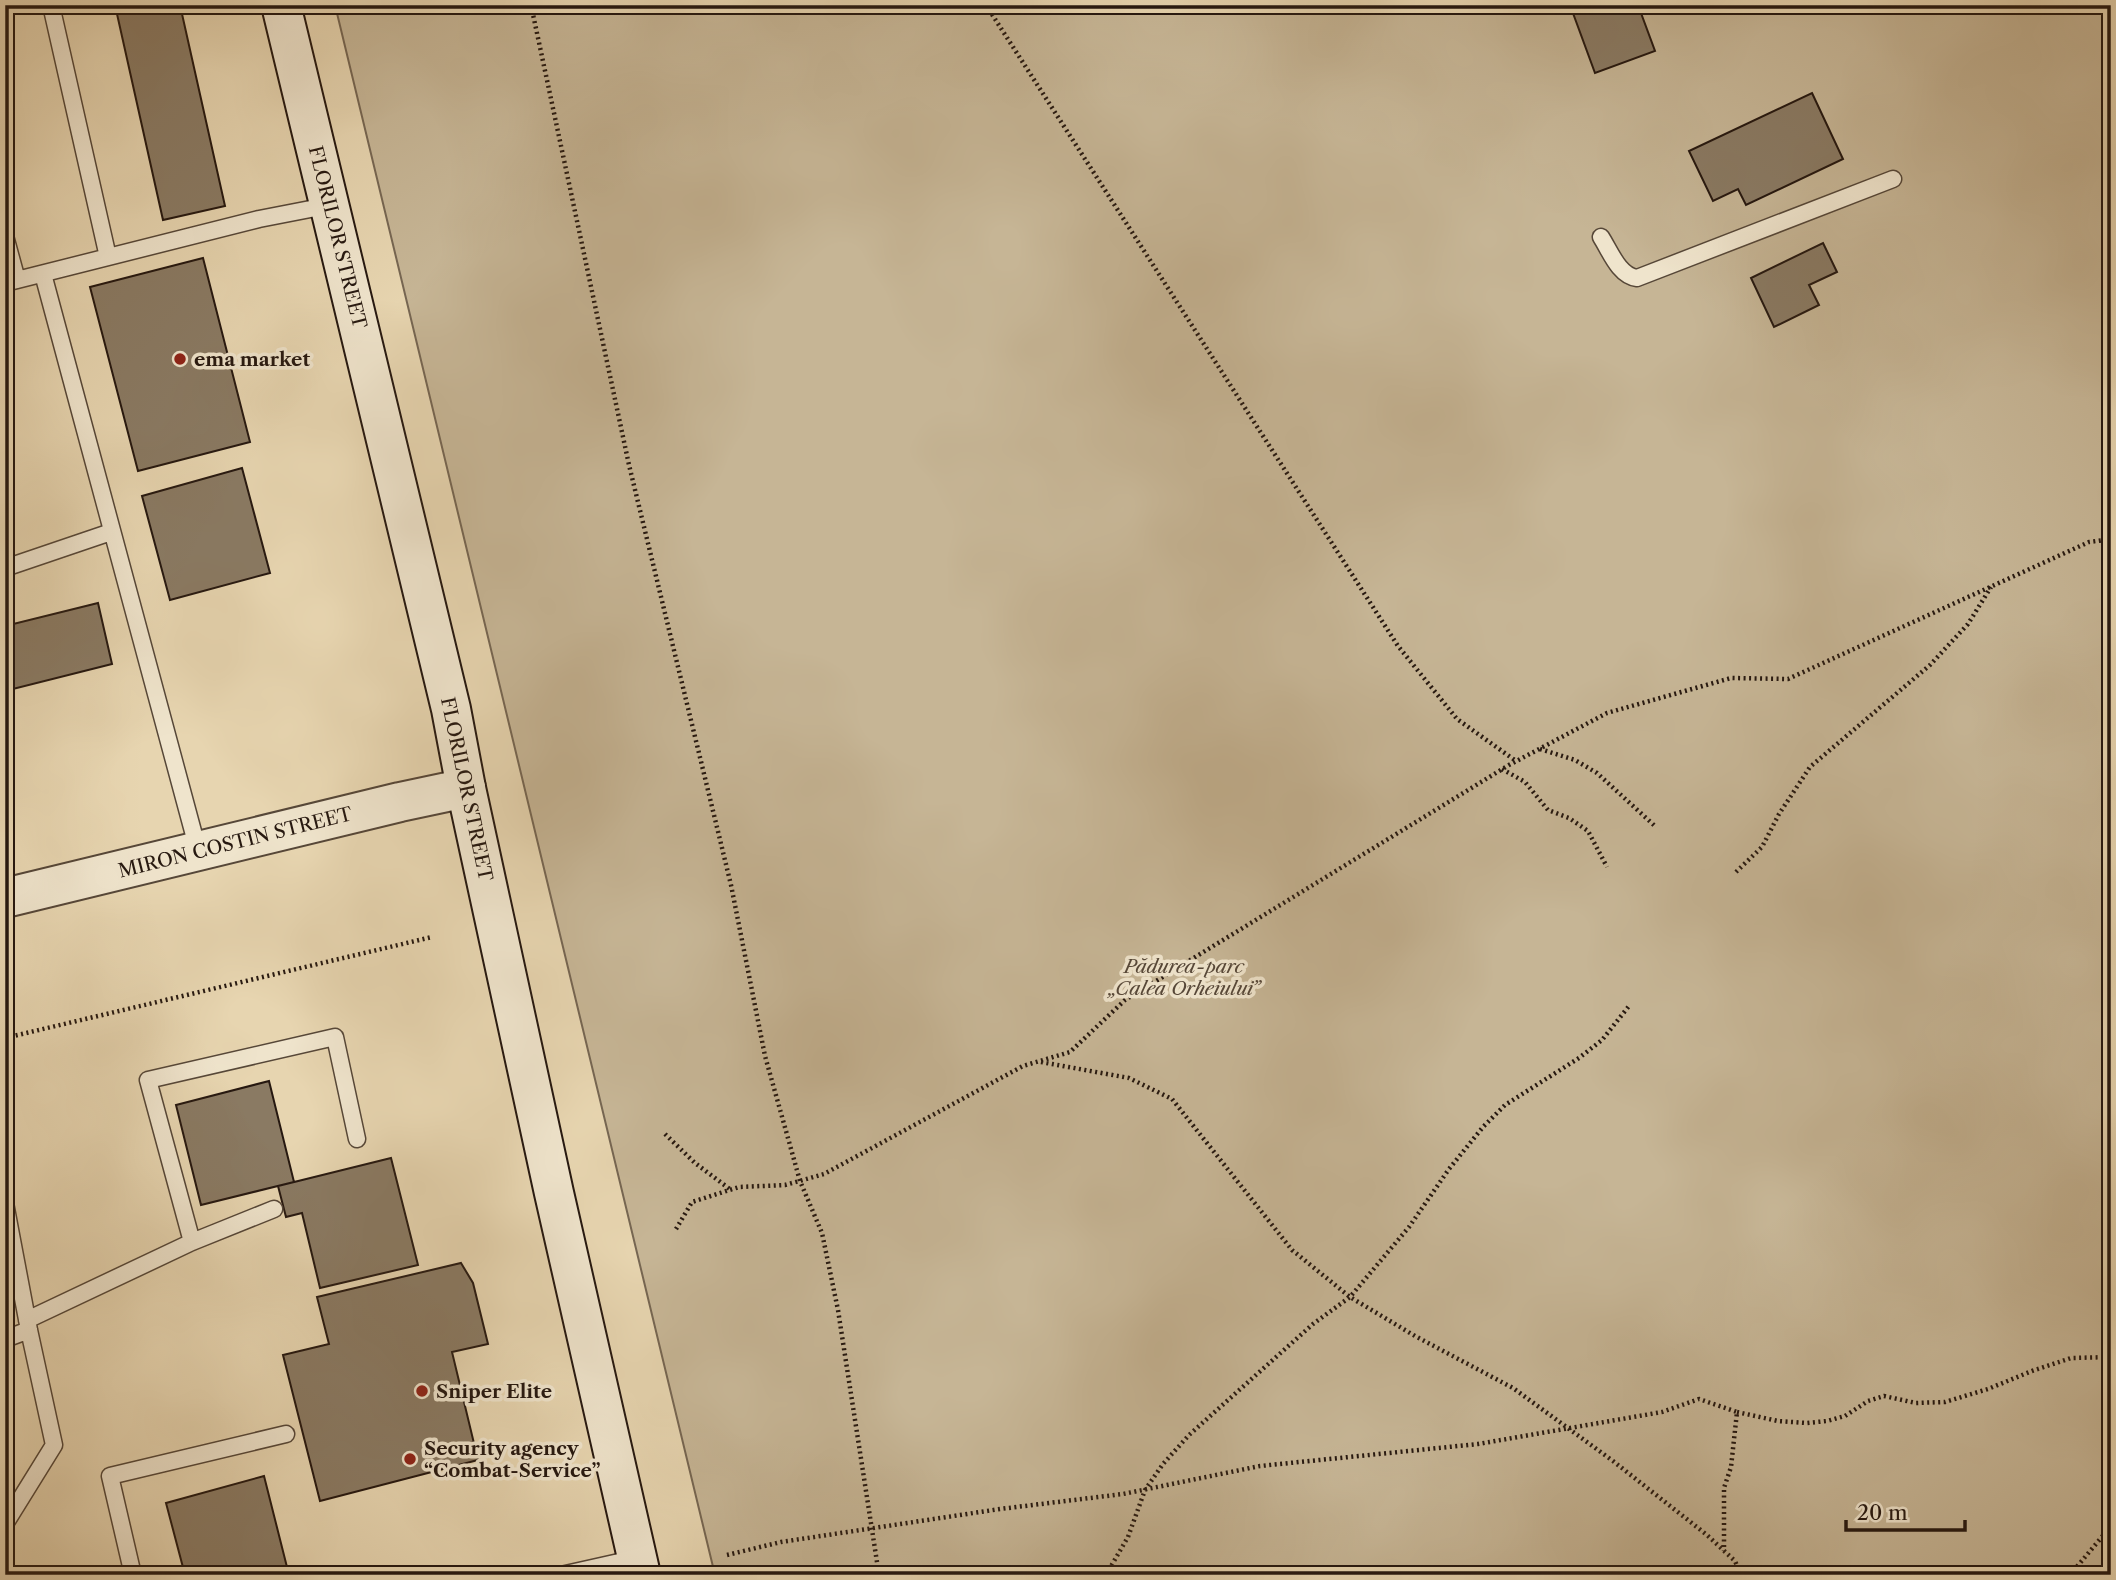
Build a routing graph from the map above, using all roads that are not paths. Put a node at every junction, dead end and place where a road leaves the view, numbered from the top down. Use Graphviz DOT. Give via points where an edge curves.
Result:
graph roads {
  1 [pos="51,5"];
  2 [pos="281,5"];
  3 [pos="1893,179"];
  4 [pos="331,205"];
  5 [pos="5,236"];
  6 [pos="1601,237"];
  7 [pos="108,257"];
  8 [pos="43,274"];
  9 [pos="11,281"];
  10 [pos="111,532"];
  11 [pos="5,568"];
  12 [pos="466,788"];
  13 [pos="198,850"];
  14 [pos="5,898"];
  15 [pos="357,1139"];
  16 [pos="5,1203"];
  17 [pos="274,1209"];
  18 [pos="192,1242"];
  19 [pos="28,1325"];
  20 [pos="5,1339"];
  21 [pos="286,1433"];
  22 [pos="5,1524"];
  23 [pos="639,1567"];
  24 [pos="133,1575"];
  25 [pos="561,1575"];
  1 -- 7 [label="lane"];
  2 -- 4 [label="main road, FLORILOR STREET"];
  3 -- 6 [label="lane" via="1637,278 1623,272"];
  4 -- 7 [label="lane"];
  4 -- 12 [label="main road, FLORILOR STREET"];
  5 -- 9 [label="lane"];
  7 -- 8 [label="lane"];
  8 -- 9 [label="lane"];
  8 -- 10 [label="lane"];
  10 -- 11 [label="lane"];
  10 -- 13 [label="lane"];
  12 -- 13 [label="main road, MIRON COSTIN STREET"];
  12 -- 23 [label="main road, FLORILOR STREET"];
  13 -- 14 [label="main road, MIRON COSTIN STREET"];
  15 -- 18 [label="lane" via="335,1037 148,1080"];
  16 -- 19 [label="lane"];
  17 -- 18 [label="lane"];
  18 -- 19 [label="lane"];
  19 -- 20 [label="lane"];
  19 -- 22 [label="lane" via="54,1445"];
  21 -- 24 [label="lane" via="110,1476"];
  23 -- 25 [label="lane"];
}
